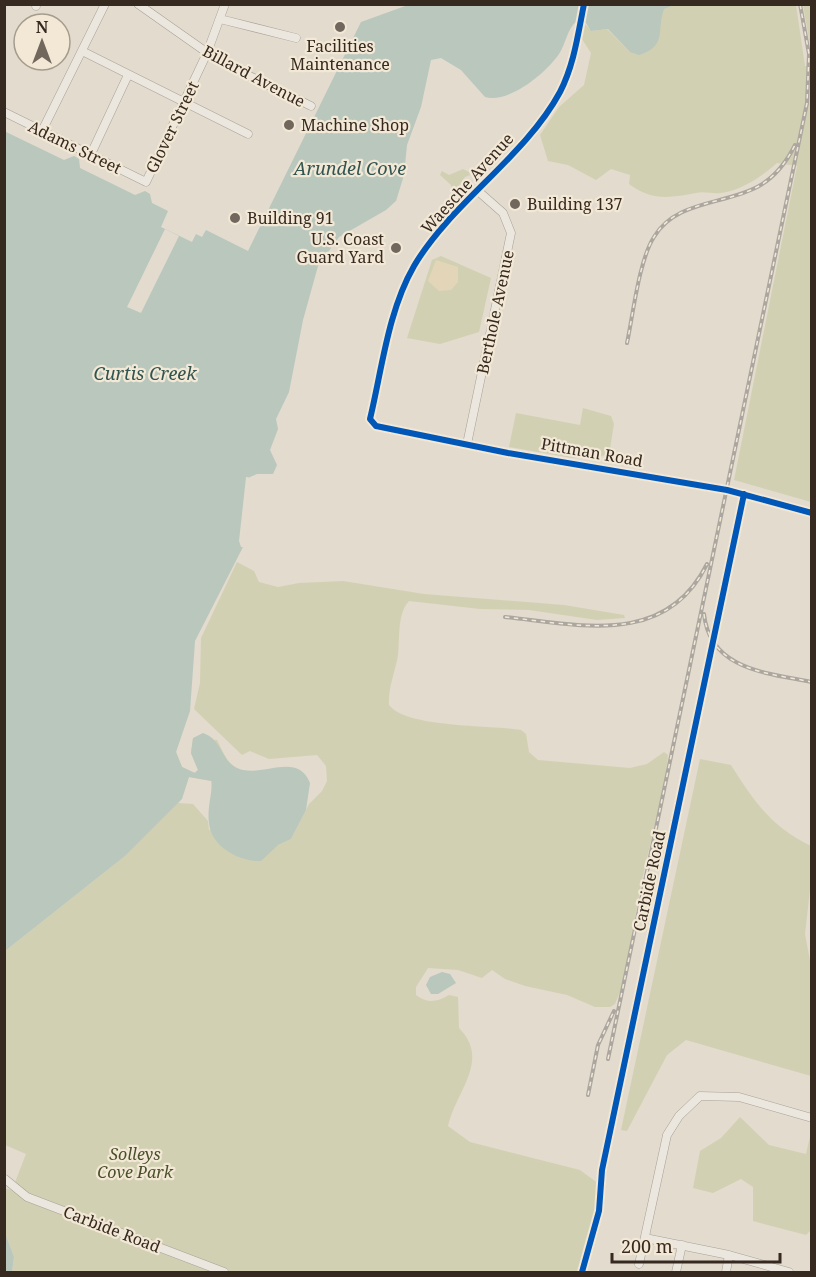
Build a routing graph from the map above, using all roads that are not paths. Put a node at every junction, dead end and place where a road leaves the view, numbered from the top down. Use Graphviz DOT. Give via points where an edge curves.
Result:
graph roads {
  1 [pos="105,4"];
  2 [pos="138,4"];
  3 [pos="225,4"];
  4 [pos="584,4"];
  5 [pos="220,19"];
  6 [pos="296,38"];
  7 [pos="82,51"];
  8 [pos="207,53"];
  9 [pos="128,75"];
  10 [pos="183,104"];
  11 [pos="311,106"];
  12 [pos="4,112"];
  13 [pos="42,130"];
  14 [pos="248,134"];
  15 [pos="91,154"];
  16 [pos="146,182"];
  17 [pos="478,191"];
  18 [pos="370,419"];
  19 [pos="467,444"];
  20 [pos="744,494"];
  21 [pos="812,513"];
  22 [pos="812,1118"];
  23 [pos="4,1179"];
  24 [pos="645,1238"];
  25 [pos="682,1245"];
  26 [pos="729,1255"];
  27 [pos="639,1264"];
  28 [pos="766,1269"];
  29 [pos="224,1272"];
  30 [pos="582,1272"];
  31 [pos="676,1272"];
  32 [pos="726,1272"];
  33 [pos="789,1272"];
  1 -- 7 [label="street"];
  2 -- 8 [label="street, Billard Avenue"];
  3 -- 5 [label="street, Glover Street"];
  4 -- 17 [label="street, Waesche Avenue" via="568,72 551,106"];
  5 -- 6 [label="street"];
  5 -- 8 [label="street, Glover Street"];
  7 -- 9 [label="street"];
  7 -- 13 [label="street"];
  8 -- 10 [label="street, Glover Street"];
  8 -- 11 [label="street, Billard Avenue"];
  9 -- 10 [label="street"];
  9 -- 15 [label="street"];
  10 -- 14 [label="street"];
  10 -- 16 [label="street, Glover Street"];
  12 -- 13 [label="street, Adams Street"];
  13 -- 15 [label="street, Adams Street"];
  15 -- 16 [label="street, Adams Street"];
  17 -- 18 [label="street, Waesche Avenue" via="428,246 407,279 394,314"];
  17 -- 19 [label="street, Berthole Avenue" via="503,213 511,233"];
  18 -- 19 [label="street, Pittman Road" via="376,426"];
  19 -- 20 [label="street, Pittman Road"];
  20 -- 21 [label="street, Pittman Road"];
  20 -- 30 [label="street, Carbide Road" via="602,1170 599,1211"];
  22 -- 24 [label="street" via="739,1097 700,1096 667,1135"];
  23 -- 29 [label="street, Carbide Road" via="27,1197"];
  24 -- 25 [label="street"];
  24 -- 27 [label="street"];
  25 -- 26 [label="street"];
  25 -- 31 [label="street"];
  26 -- 28 [label="street"];
  26 -- 32 [label="street"];
  28 -- 33 [label="street"];
}
